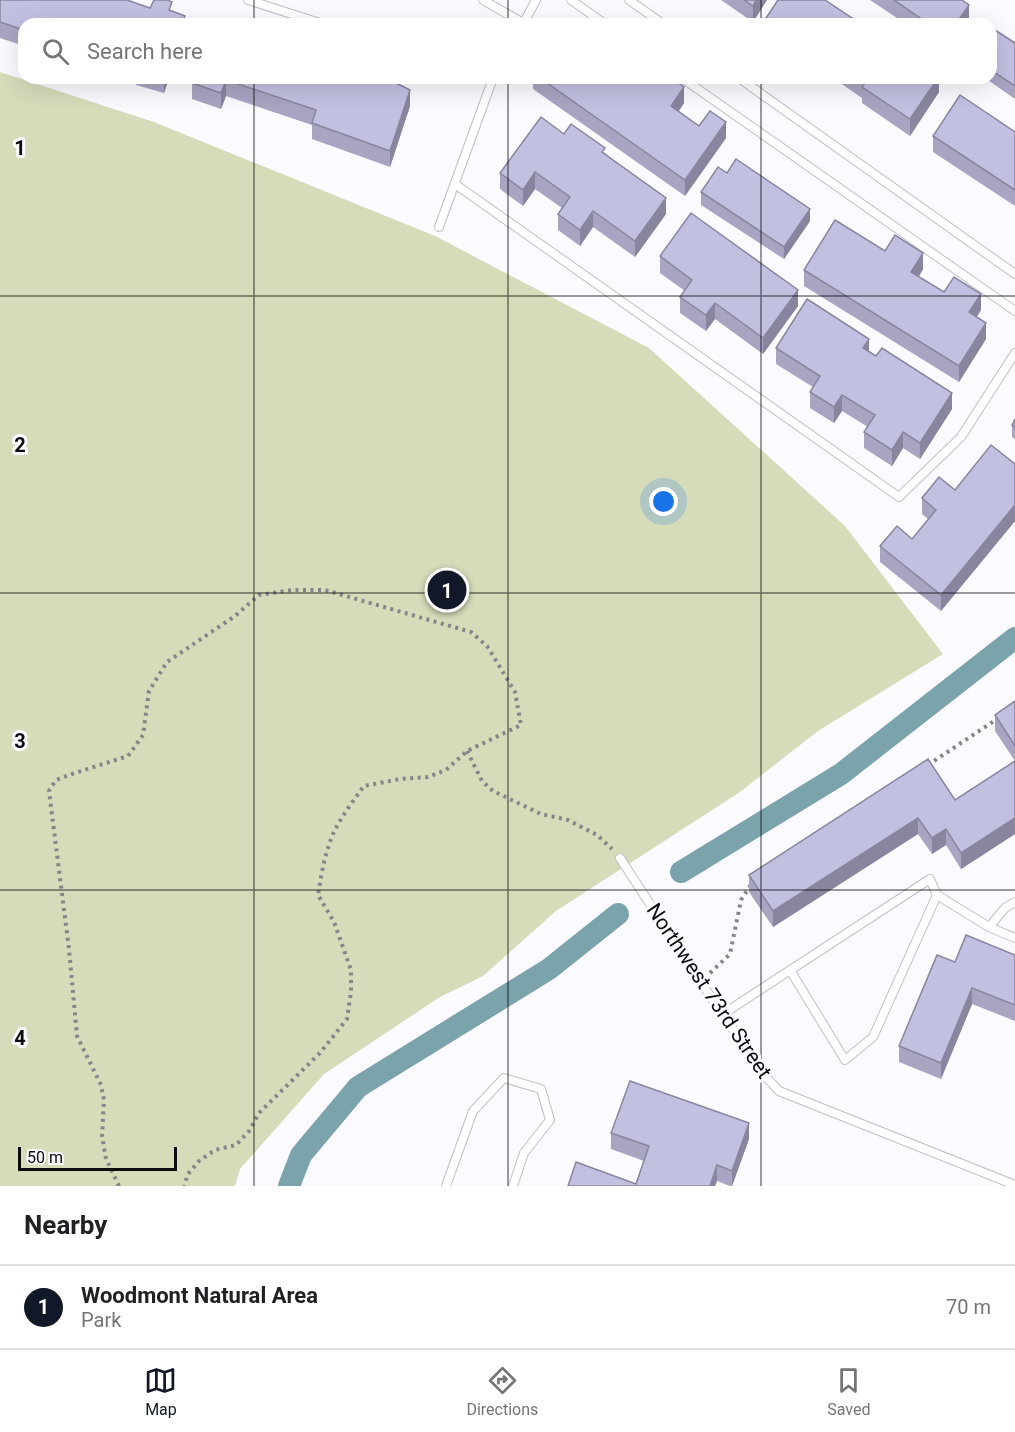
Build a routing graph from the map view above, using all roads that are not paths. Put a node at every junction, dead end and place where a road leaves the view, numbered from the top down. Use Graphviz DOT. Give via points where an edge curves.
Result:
graph roads {
  1 [pos="248,0"];
  2 [pos="483,0"];
  3 [pos="536,0"];
  4 [pos="571,0"];
  5 [pos="629,0"];
  6 [pos="304,18"];
  7 [pos="513,18"];
  8 [pos="526,18"];
  9 [pos="596,18"];
  10 [pos="654,18"];
  11 [pos="490,84"];
  12 [pos="691,84"];
  13 [pos="747,84"];
  14 [pos="455,184"];
  15 [pos="439,227"];
  16 [pos="1015,274"];
  17 [pos="1015,311"];
  18 [pos="1015,353"];
  19 [pos="620,858"];
  20 [pos="937,895"];
  21 [pos="1015,902"];
  22 [pos="989,927"];
  23 [pos="1015,938"];
  24 [pos="790,970"];
  25 [pos="723,1014"];
  26 [pos="1015,1185"];
  27 [pos="446,1186"];
  28 [pos="513,1186"];
  1 -- 6 [label="lane"];
  2 -- 7 [label="lane"];
  3 -- 8 [label="lane"];
  4 -- 9 [label="lane"];
  5 -- 10 [label="lane"];
  11 -- 14 [label="lane"];
  12 -- 17 [label="lane"];
  13 -- 16 [label="lane"];
  14 -- 15 [label="lane"];
  14 -- 18 [label="lane" via="899,497 961,437"];
  19 -- 25 [label="lane, Northwest 73rd Street"];
  20 -- 22 [label="lane"];
  20 -- 24 [label="lane" via="930,879"];
  20 -- 24 [label="lane" via="873,1037 845,1060"];
  21 -- 22 [label="lane"];
  22 -- 23 [label="lane"];
  24 -- 25 [label="lane"];
  25 -- 26 [label="lane, Northwest 73rd Street" via="779,1091"];
  27 -- 28 [label="lane" via="473,1111 504,1078 541,1089 550,1120 524,1153"];
}
